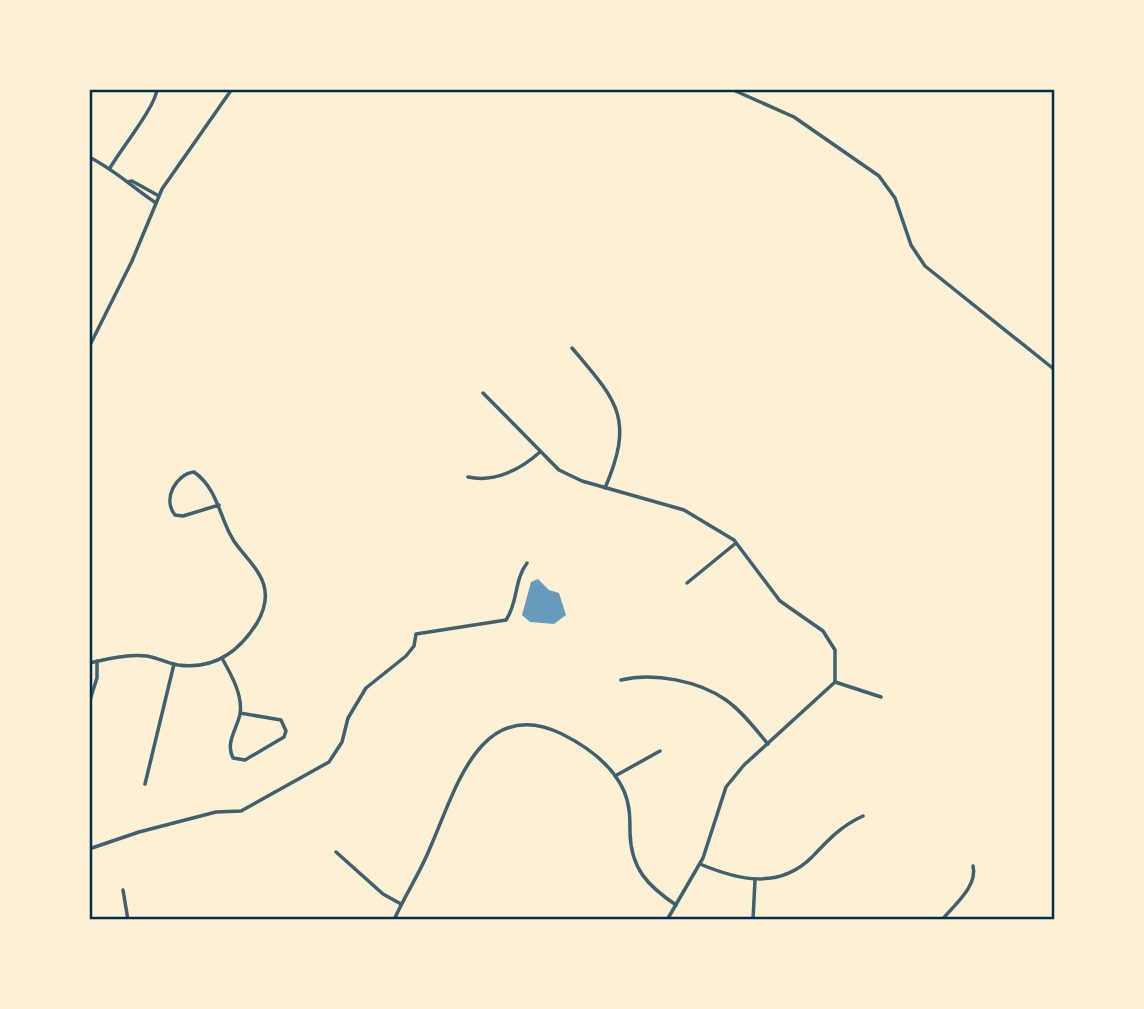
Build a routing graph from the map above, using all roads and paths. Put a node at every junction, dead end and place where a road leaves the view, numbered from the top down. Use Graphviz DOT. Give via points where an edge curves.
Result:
graph roads {
  1 [pos="157,89"];
  2 [pos="232,89"];
  3 [pos="731,89"];
  4 [pos="89,157"];
  5 [pos="110,168"];
  6 [pos="128,182"];
  7 [pos="159,196"];
  8 [pos="156,203"];
  9 [pos="89,347"];
  10 [pos="572,348"];
  11 [pos="1055,370"];
  12 [pos="483,393"];
  13 [pos="540,452"];
  14 [pos="468,477"];
  15 [pos="605,488"];
  16 [pos="219,505"];
  17 [pos="736,543"];
  18 [pos="527,563"];
  19 [pos="687,583"];
  20 [pos="223,660"];
  21 [pos="97,661"];
  22 [pos="89,663"];
  23 [pos="174,664"];
  24 [pos="621,680"];
  25 [pos="835,682"];
  26 [pos="881,697"];
  27 [pos="89,703"];
  28 [pos="240,713"];
  29 [pos="768,744"];
  30 [pos="660,751"];
  31 [pos="615,776"];
  32 [pos="145,784"];
  33 [pos="863,816"];
  34 [pos="89,849"];
  35 [pos="336,852"];
  36 [pos="700,864"];
  37 [pos="973,866"];
  38 [pos="755,880"];
  39 [pos="124,890"];
  40 [pos="401,904"];
  41 [pos="677,905"];
  42 [pos="128,920"];
  43 [pos="394,920"];
  44 [pos="581,920"];
  45 [pos="589,920"];
  46 [pos="667,920"];
  47 [pos="753,920"];
  48 [pos="942,920"];
  1 -- 5 [label="street" via="157,100"];
  2 -- 7 [label="street"];
  3 -- 11 [label="street" via="794,117 879,176 895,198 911,245 925,266"];
  4 -- 5 [label="street"];
  5 -- 6 [label="street"];
  6 -- 7 [label="street"];
  6 -- 8 [label="street"];
  7 -- 8 [label="street"];
  8 -- 9 [label="street"];
  10 -- 15 [label="street" via="618,409 622,430"];
  12 -- 13 [label="street"];
  13 -- 14 [label="street" via="506,474 482,480"];
  13 -- 15 [label="street" via="559,470"];
  15 -- 17 [label="street" via="684,509"];
  16 -- 16 [label="street" via="211,488 194,472 184,473 176,481 170,502 175,515"];
  16 -- 20 [label="street" via="233,540 261,574 266,594 263,611 250,634"];
  17 -- 19 [label="street"];
  17 -- 25 [label="street" via="780,601 823,631 835,650"];
  18 -- 34 [label="street" via="506,620 416,634 414,646 366,688 329,762 241,811 139,832"];
  20 -- 23 [label="street"];
  20 -- 28 [label="street" via="239,695"];
  21 -- 22 [label="street"];
  21 -- 23 [label="street" via="137,656"];
  21 -- 27 [label="street"];
  23 -- 32 [label="street"];
  24 -- 29 [label="street" via="651,676 713,693 739,711"];
  25 -- 26 [label="street"];
  25 -- 29 [label="street"];
  28 -- 28 [label="street" via="230,745 233,758 245,760 284,737 281,720"];
  29 -- 36 [label="street" via="726,787"];
  30 -- 31 [label="street"];
  31 -- 40 [label="street" via="588,749 550,729 522,726 492,735 470,758"];
  31 -- 41 [label="street" via="627,801 638,871"];
  33 -- 38 [label="street" via="840,827 799,868 783,876"];
  35 -- 40 [label="street"];
  36 -- 38 [label="street"];
  36 -- 41 [label="street"];
  37 -- 48 [label="street" via="976,875 972,883"];
  38 -- 47 [label="street"];
  39 -- 42 [label="street"];
  40 -- 43 [label="street"];
  41 -- 46 [label="street"];
  44 -- 45 [label="street"];
}
